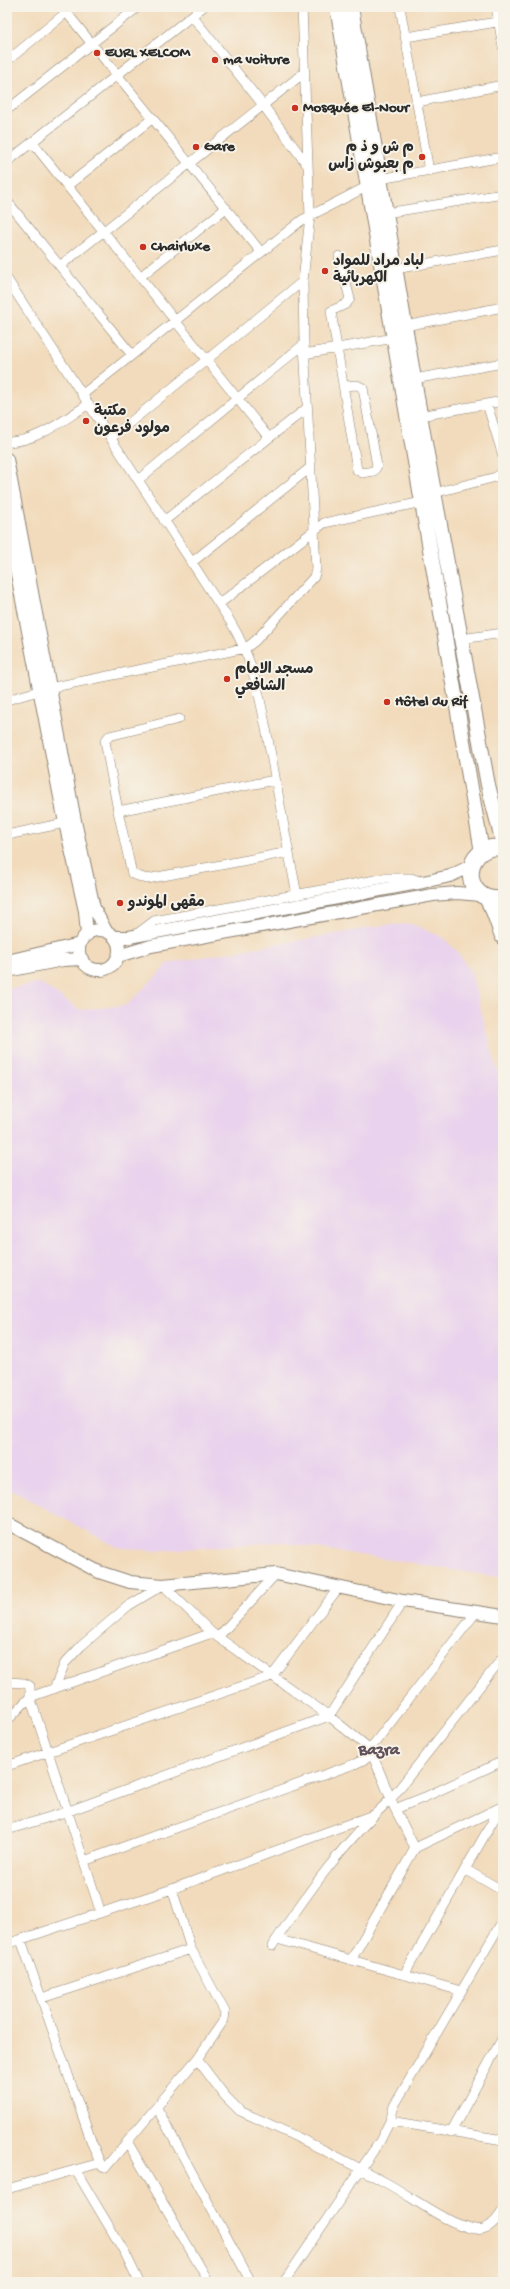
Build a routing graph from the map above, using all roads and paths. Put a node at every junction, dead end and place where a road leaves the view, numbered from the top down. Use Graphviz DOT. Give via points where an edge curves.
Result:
graph roads {
  1 [pos="138,7"];
  2 [pos="203,7"];
  3 [pos="302,7"];
  4 [pos="337,7"];
  5 [pos="351,7"];
  6 [pos="400,7"];
  7 [pos="496,7"];
  8 [pos="67,9"];
  9 [pos="192,16"];
  10 [pos="501,21"];
  11 [pos="406,37"];
  12 [pos="92,44"];
  13 [pos="503,47"];
  14 [pos="7,62"];
  15 [pos="305,72"];
  16 [pos="118,75"];
  17 [pos="503,86"];
  18 [pos="417,102"];
  19 [pos="263,105"];
  20 [pos="7,110"];
  21 [pos="153,118"];
  22 [pos="32,142"];
  23 [pos="503,157"];
  24 [pos="7,162"];
  25 [pos="190,164"];
  26 [pos="308,166"];
  27 [pos="429,171"];
  28 [pos="374,183"];
  29 [pos="68,186"];
  30 [pos="503,194"];
  31 [pos="7,201"];
  32 [pos="226,208"];
  33 [pos="386,213"];
  34 [pos="310,216"];
  35 [pos="104,232"];
  36 [pos="503,250"];
  37 [pos="261,252"];
  38 [pos="339,256"];
  39 [pos="61,265"];
  40 [pos="395,269"];
  41 [pos="140,277"];
  42 [pos="7,280"];
  43 [pos="303,281"];
  44 [pos="503,307"];
  45 [pos="175,321"];
  46 [pos="405,326"];
  47 [pos="394,338"];
  48 [pos="304,344"];
  49 [pos="336,349"];
  50 [pos="304,354"];
  51 [pos="132,355"];
  52 [pos="206,360"];
  53 [pos="503,363"];
  54 [pos="414,379"];
  55 [pos="344,386"];
  56 [pos="83,394"];
  57 [pos="238,399"];
  58 [pos="503,401"];
  59 [pos="89,404"];
  60 [pos="488,404"];
  61 [pos="307,408"];
  62 [pos="420,416"];
  63 [pos="111,438"];
  64 [pos="269,438"];
  65 [pos="7,442"];
  66 [pos="503,456"];
  67 [pos="7,460"];
  68 [pos="311,466"];
  69 [pos="503,472"];
  70 [pos="138,480"];
  71 [pos="434,493"];
  72 [pos="422,502"];
  73 [pos="164,521"];
  74 [pos="7,522"];
  75 [pos="314,529"];
  76 [pos="10,562"];
  77 [pos="191,563"];
  78 [pos="219,604"];
  79 [pos="503,632"];
  80 [pos="461,639"];
  81 [pos="246,648"];
  82 [pos="44,689"];
  83 [pos="7,700"];
  84 [pos="179,719"];
  85 [pos="275,780"];
  86 [pos="118,811"];
  87 [pos="65,823"];
  88 [pos="7,835"];
  89 [pos="503,843"];
  90 [pos="503,848"];
  91 [pos="289,852"];
  92 [pos="482,852"];
  93 [pos="471,866"];
  94 [pos="423,882"];
  95 [pos="297,895"];
  96 [pos="484,896"];
  97 [pos="503,899"];
  98 [pos="110,934"];
  99 [pos="134,936"];
  100 [pos="503,936"];
  101 [pos="84,939"];
  102 [pos="118,956"];
  103 [pos="82,959"];
  104 [pos="7,961"];
  105 [pos="7,971"];
  106 [pos="7,1523"];
  107 [pos="276,1574"];
  108 [pos="163,1585"];
  109 [pos="339,1587"];
  110 [pos="403,1601"];
  111 [pos="477,1611"];
  112 [pos="503,1616"];
  113 [pos="216,1634"];
  114 [pos="503,1657"];
  115 [pos="272,1676"];
  116 [pos="7,1682"];
  117 [pos="54,1689"];
  118 [pos="30,1697"];
  119 [pos="329,1716"];
  120 [pos="7,1720"];
  121 [pos="370,1749"];
  122 [pos="49,1752"];
  123 [pos="503,1761"];
  124 [pos="7,1766"];
  125 [pos="391,1799"];
  126 [pos="502,1806"];
  127 [pos="395,1808"];
  128 [pos="68,1811"];
  129 [pos="373,1815"];
  130 [pos="7,1830"];
  131 [pos="415,1848"];
  132 [pos="84,1861"];
  133 [pos="465,1869"];
  134 [pos="172,1889"];
  135 [pos="503,1891"];
  136 [pos="101,1913"];
  137 [pos="503,1920"];
  138 [pos="21,1940"];
  139 [pos="7,1944"];
  140 [pos="191,1949"];
  141 [pos="351,1960"];
  142 [pos="404,1975"];
  143 [pos="461,1991"];
  144 [pos="42,1998"];
  145 [pos="503,2037"];
  146 [pos="197,2059"];
  147 [pos="157,2108"];
  148 [pos="390,2121"];
  149 [pos="451,2132"];
  150 [pos="503,2140"];
  151 [pos="128,2142"];
  152 [pos="100,2163"];
  153 [pos="360,2169"];
  154 [pos="76,2171"];
  155 [pos="7,2189"];
  156 [pos="503,2210"];
  157 [pos="139,2282"];
  158 [pos="209,2282"];
  159 [pos="251,2282"];
  160 [pos="284,2282"];
  1 -- 12 [label="street"];
  2 -- 9 [label="street"];
  3 -- 15 [label="street"];
  4 -- 28 [label="main road"];
  5 -- 28 [label="main road"];
  6 -- 11 [label="street"];
  7 -- 10 [label="street"];
  8 -- 12 [label="street"];
  8 -- 14 [label="street"];
  9 -- 16 [label="street"];
  9 -- 19 [label="street"];
  10 -- 11 [label="street"];
  10 -- 13 [label="street"];
  11 -- 18 [label="street"];
  12 -- 16 [label="street"];
  12 -- 20 [label="street"];
  15 -- 19 [label="street"];
  15 -- 26 [label="street"];
  16 -- 21 [label="street"];
  16 -- 22 [label="street"];
  17 -- 18 [label="street"];
  18 -- 27 [label="street"];
  19 -- 25 [label="street"];
  19 -- 26 [label="street"];
  21 -- 25 [label="street"];
  21 -- 29 [label="street"];
  22 -- 24 [label="street"];
  22 -- 29 [label="street"];
  23 -- 27 [label="street"];
  25 -- 32 [label="street"];
  25 -- 35 [label="street"];
  26 -- 34 [label="street"];
  27 -- 28 [label="street"];
  28 -- 33 [label="main road"];
  28 -- 34 [label="street"];
  28 -- 47 [label="main road"];
  29 -- 35 [label="street"];
  30 -- 33 [label="street"];
  31 -- 39 [label="street"];
  32 -- 37 [label="street"];
  32 -- 41 [label="street"];
  33 -- 40 [label="main road"];
  34 -- 37 [label="street"];
  34 -- 43 [label="street"];
  35 -- 39 [label="street"];
  35 -- 41 [label="street"];
  36 -- 40 [label="street"];
  37 -- 45 [label="street"];
  38 -- 49 [label="street" via="350,295 348,302 331,311"];
  39 -- 51 [label="street"];
  40 -- 46 [label="main road"];
  41 -- 45 [label="street"];
  42 -- 56 [label="street"];
  43 -- 48 [label="street"];
  43 -- 52 [label="street"];
  44 -- 46 [label="street"];
  45 -- 51 [label="street"];
  45 -- 52 [label="street"];
  46 -- 54 [label="main road"];
  47 -- 49 [label="street"];
  47 -- 72 [label="main road"];
  48 -- 50 [label="street"];
  48 -- 57 [label="street"];
  49 -- 50 [label="street"];
  49 -- 55 [label="street"];
  50 -- 61 [label="street"];
  51 -- 56 [label="street"];
  52 -- 57 [label="street"];
  52 -- 63 [label="street"];
  53 -- 54 [label="street"];
  54 -- 62 [label="main road"];
  55 -- 55 [label="street" via="360,385 364,391 377,466 374,471 362,473 357,470"];
  56 -- 59 [label="street"];
  57 -- 64 [label="street"];
  57 -- 70 [label="street"];
  58 -- 60 [label="street"];
  59 -- 63 [label="street"];
  59 -- 65 [label="street" via="35,436 17,442"];
  60 -- 62 [label="street"];
  60 -- 66 [label="street"];
  61 -- 64 [label="street"];
  61 -- 68 [label="street"];
  62 -- 71 [label="main road"];
  63 -- 70 [label="street"];
  64 -- 73 [label="street"];
  67 -- 82 [label="street"];
  68 -- 75 [label="street"];
  68 -- 77 [label="street"];
  69 -- 71 [label="street" via="496,477"];
  70 -- 73 [label="street"];
  71 -- 80 [label="main road"];
  72 -- 75 [label="street" via="324,523"];
  72 -- 92 [label="main road"];
  73 -- 77 [label="street"];
  74 -- 76 [label="street"];
  75 -- 78 [label="street"];
  75 -- 81 [label="street" via="314,577"];
  76 -- 82 [label="street"];
  77 -- 78 [label="street"];
  78 -- 81 [label="street"];
  79 -- 80 [label="street"];
  80 -- 89 [label="main road" via="488,785"];
  81 -- 82 [label="street"];
  81 -- 85 [label="street" via="254,671"];
  82 -- 83 [label="street"];
  82 -- 87 [label="street"];
  82 -- 98 [label="street" via="92,903 98,918"];
  84 -- 86 [label="street" via="109,736 105,746"];
  85 -- 86 [label="street"];
  85 -- 91 [label="street"];
  86 -- 91 [label="street" via="132,874 137,877 147,879"];
  87 -- 88 [label="street"];
  87 -- 101 [label="street" via="84,907"];
  90 -- 92 [label="highway" via="489,848"];
  91 -- 95 [label="street"];
  92 -- 93 [label="highway"];
  93 -- 94 [label="street" via="450,876"];
  93 -- 96 [label="highway" via="472,882"];
  94 -- 95 [label="street" via="411,878 386,878"];
  94 -- 99 [label="street"];
  95 -- 99 [label="street" via="154,921"];
  96 -- 97 [label="highway"];
  96 -- 100 [label="highway" via="494,911"];
  96 -- 102 [label="street" via="457,893 433,895 151,946"];
  98 -- 99 [label="street"];
  98 -- 101 [label="street" via="96,930"];
  98 -- 102 [label="street" via="119,946"];
  101 -- 103 [label="street"];
  101 -- 104 [label="street"];
  102 -- 103 [label="street" via="110,967 99,970 89,967"];
  103 -- 105 [label="street" via="63,960"];
  106 -- 108 [label="street" via="99,1572 130,1582"];
  107 -- 108 [label="street"];
  107 -- 109 [label="street"];
  107 -- 113 [label="street"];
  108 -- 113 [label="street"];
  108 -- 117 [label="street" via="128,1606 81,1646 65,1663"];
  109 -- 110 [label="street"];
  109 -- 115 [label="street"];
  110 -- 111 [label="street"];
  110 -- 119 [label="street"];
  111 -- 112 [label="street"];
  111 -- 121 [label="street"];
  113 -- 115 [label="street"];
  113 -- 117 [label="street"];
  114 -- 125 [label="street"];
  115 -- 119 [label="street"];
  115 -- 122 [label="street"];
  116 -- 118 [label="street" via="30,1686"];
  117 -- 118 [label="street"];
  118 -- 120 [label="street"];
  118 -- 122 [label="street"];
  119 -- 121 [label="street"];
  119 -- 128 [label="street"];
  121 -- 125 [label="street"];
  121 -- 132 [label="street" via="367,1758 357,1764"];
  122 -- 124 [label="street"];
  122 -- 128 [label="street"];
  123 -- 127 [label="street"];
  125 -- 127 [label="street"];
  125 -- 129 [label="street"];
  126 -- 131 [label="street"];
  126 -- 133 [label="street"];
  127 -- 131 [label="street"];
  128 -- 130 [label="street"];
  128 -- 132 [label="street"];
  129 -- 134 [label="street"];
  129 -- 141 [label="street" via="309,1892 275,1942"];
  131 -- 141 [label="street"];
  132 -- 136 [label="street"];
  133 -- 135 [label="street"];
  133 -- 142 [label="street"];
  134 -- 136 [label="street"];
  134 -- 140 [label="street"];
  136 -- 138 [label="street"];
  137 -- 143 [label="street"];
  138 -- 139 [label="street"];
  138 -- 144 [label="street"];
  140 -- 144 [label="street"];
  140 -- 146 [label="street" via="225,2012 224,2020"];
  141 -- 142 [label="street"];
  142 -- 143 [label="street"];
  143 -- 148 [label="street" via="394,2106"];
  144 -- 152 [label="street"];
  145 -- 149 [label="street"];
  146 -- 147 [label="street"];
  146 -- 153 [label="street" via="240,2111"];
  147 -- 151 [label="street"];
  147 -- 159 [label="street"];
  148 -- 149 [label="street"];
  148 -- 153 [label="street" via="380,2141"];
  149 -- 150 [label="street"];
  151 -- 152 [label="street" via="107,2167 103,2168"];
  151 -- 158 [label="street"];
  152 -- 154 [label="street"];
  153 -- 156 [label="street" via="450,2220 476,2230 487,2228 497,2220"];
  153 -- 160 [label="street"];
  154 -- 155 [label="street"];
  154 -- 157 [label="street" via="125,2253"];
}
